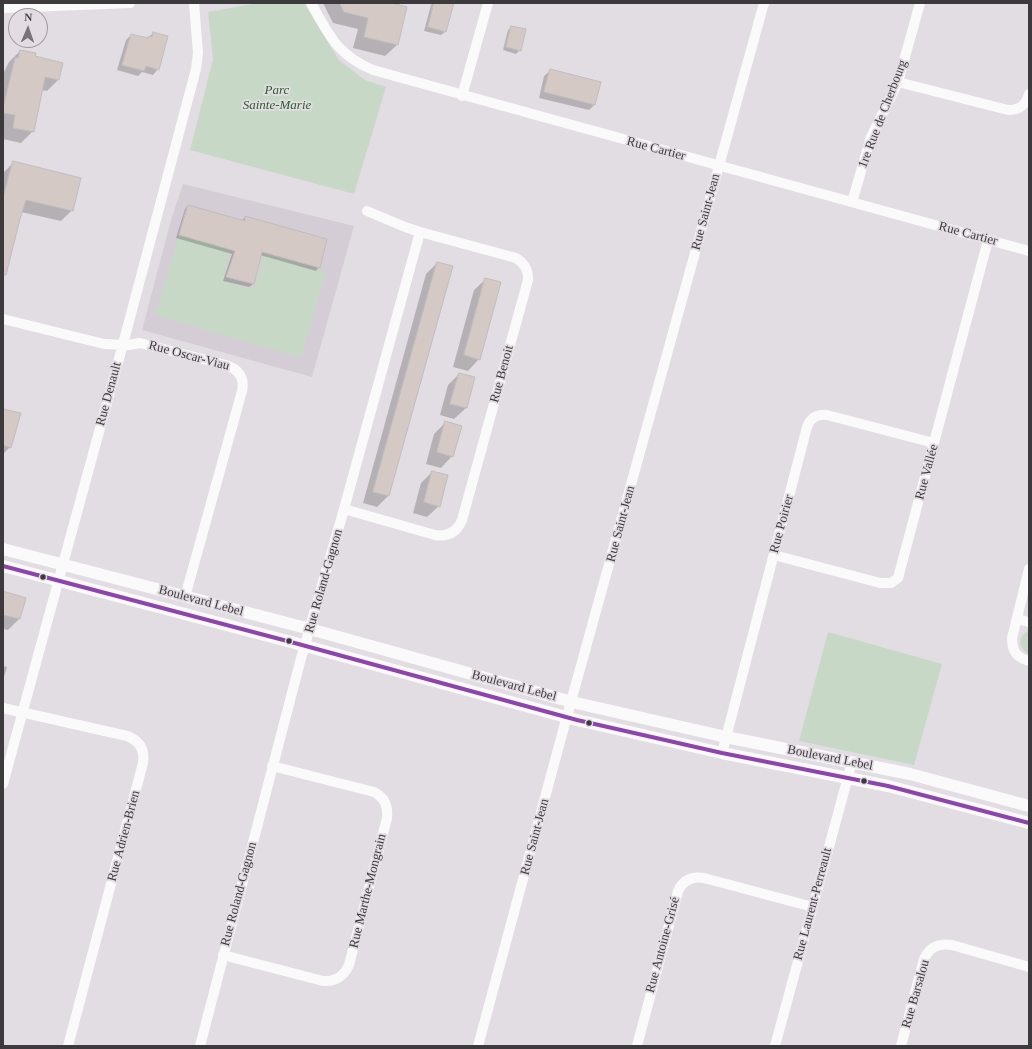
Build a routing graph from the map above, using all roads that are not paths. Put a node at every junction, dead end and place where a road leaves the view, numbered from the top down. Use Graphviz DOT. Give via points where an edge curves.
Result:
graph roads {
  1 [pos="130,3"];
  2 [pos="194,3"];
  3 [pos="312,3"];
  4 [pos="488,3"];
  5 [pos="764,3"];
  6 [pos="920,3"];
  7 [pos="3,8"];
  8 [pos="898,82"];
  9 [pos="1029,94"];
  10 [pos="462,96"];
  11 [pos="719,166"];
  12 [pos="852,202"];
  13 [pos="367,211"];
  14 [pos="420,232"];
  15 [pos="988,240"];
  16 [pos="1029,251"];
  17 [pos="3,319"];
  18 [pos="123,344"];
  19 [pos="934,443"];
  20 [pos="344,509"];
  21 [pos="3,549"];
  22 [pos="774,555"];
  23 [pos="63,565"];
  24 [pos="3,566"];
  25 [pos="1029,569"];
  26 [pos="58,580"];
  27 [pos="185,597"];
  28 [pos="1017,619"];
  29 [pos="1029,622"];
  30 [pos="310,630"];
  31 [pos="305,645"];
  32 [pos="1029,661"];
  33 [pos="572,702"];
  34 [pos="3,708"];
  35 [pos="22,713"];
  36 [pos="568,717"];
  37 [pos="726,737"];
  38 [pos="722,753"];
  39 [pos="852,762"];
  40 [pos="272,766"];
  41 [pos="848,778"];
  42 [pos="3,784"];
  43 [pos="1029,806"];
  44 [pos="1029,823"];
  45 [pos="813,907"];
  46 [pos="223,954"];
  47 [pos="1029,967"];
  48 [pos="68,1046"];
  49 [pos="200,1046"];
  50 [pos="478,1046"];
  51 [pos="637,1046"];
  52 [pos="775,1046"];
  53 [pos="901,1046"];
  1 -- 7 [label="street"];
  2 -- 18 [label="street, Rue Denault" via="198,60"];
  3 -- 10 [label="street, Rue Cartier" via="340,49 360,65"];
  4 -- 10 [label="street"];
  5 -- 11 [label="street, Rue Saint-Jean"];
  6 -- 8 [label="street, 1re Rue de Cherbourg"];
  8 -- 9 [label="street" via="1008,110 1020,108 1026,103"];
  8 -- 12 [label="street, 1re Rue de Cherbourg" via="871,137"];
  10 -- 11 [label="street, Rue Cartier"];
  11 -- 12 [label="street, Rue Cartier"];
  11 -- 33 [label="street, Rue Saint-Jean"];
  12 -- 15 [label="street, Rue Cartier"];
  13 -- 14 [label="street, Rue Benoit"];
  14 -- 20 [label="street, Rue Roland-Gagnon"];
  14 -- 20 [label="street, Rue Benoit" via="516,258 527,269 528,280 458,527 451,534 440,536"];
  15 -- 16 [label="street, Rue Cartier"];
  15 -- 19 [label="street, Rue Vallée"];
  17 -- 18 [label="street, Rue Oscar-Viau" via="104,344"];
  18 -- 23 [label="street, Rue Denault"];
  18 -- 27 [label="street, Rue Oscar-Viau" via="140,343 226,365 237,371 243,382"];
  19 -- 22 [label="street, Rue Vallée" via="901,573 896,580 880,582"];
  19 -- 22 [label="street, Rue Poirier" via="827,415 812,418 807,427"];
  20 -- 30 [label="street, Rue Roland-Gagnon"];
  21 -- 23 [label="street, Boulevard Lebel"];
  22 -- 37 [label="street, Rue Poirier"];
  23 -- 26 [label="street, Rue Denault"];
  23 -- 27 [label="street, Boulevard Lebel"];
  24 -- 26 [label="street, Boulevard Lebel"];
  25 -- 28 [label="street"];
  26 -- 31 [label="street, Boulevard Lebel"];
  26 -- 35 [label="street, Rue Denault"];
  27 -- 30 [label="street, Boulevard Lebel"];
  28 -- 29 [label="street"];
  28 -- 32 [label="street" via="1012,649 1018,656"];
  30 -- 31 [label="street, Rue Roland-Gagnon"];
  30 -- 33 [label="street, Boulevard Lebel"];
  31 -- 36 [label="street, Boulevard Lebel"];
  31 -- 40 [label="street, Rue Roland-Gagnon"];
  33 -- 36 [label="street, Rue Saint-Jean"];
  33 -- 37 [label="street, Boulevard Lebel"];
  34 -- 35 [label="street, Rue Adrien-Brien"];
  35 -- 42 [label="street, Rue Denault"];
  35 -- 48 [label="street, Rue Adrien-Brien" via="127,736 138,743 144,756"];
  36 -- 38 [label="street, Boulevard Lebel"];
  36 -- 50 [label="street, Rue Saint-Jean"];
  37 -- 38 [label="street, Rue Poirier"];
  37 -- 39 [label="street, Boulevard Lebel"];
  38 -- 41 [label="street, Boulevard Lebel"];
  39 -- 41 [label="street, Rue Laurent-Perreault"];
  39 -- 43 [label="street, Boulevard Lebel" via="910,774"];
  40 -- 46 [label="street, Rue Roland-Gagnon"];
  40 -- 46 [label="street, Rue Marthe-Mongrain" via="374,792 387,806 387,818 346,970 339,977 328,981"];
  41 -- 44 [label="street, Boulevard Lebel" via="905,790"];
  41 -- 45 [label="street, Rue Laurent-Perreault"];
  45 -- 51 [label="street, Rue Antoine-Grisé" via="704,878 693,877 683,883 678,891"];
  45 -- 52 [label="street, Rue Laurent-Perreault"];
  46 -- 49 [label="street, Rue Roland-Gagnon"];
  47 -- 53 [label="street, Rue Barsalou" via="952,945 938,945 932,948 924,959"];
}
